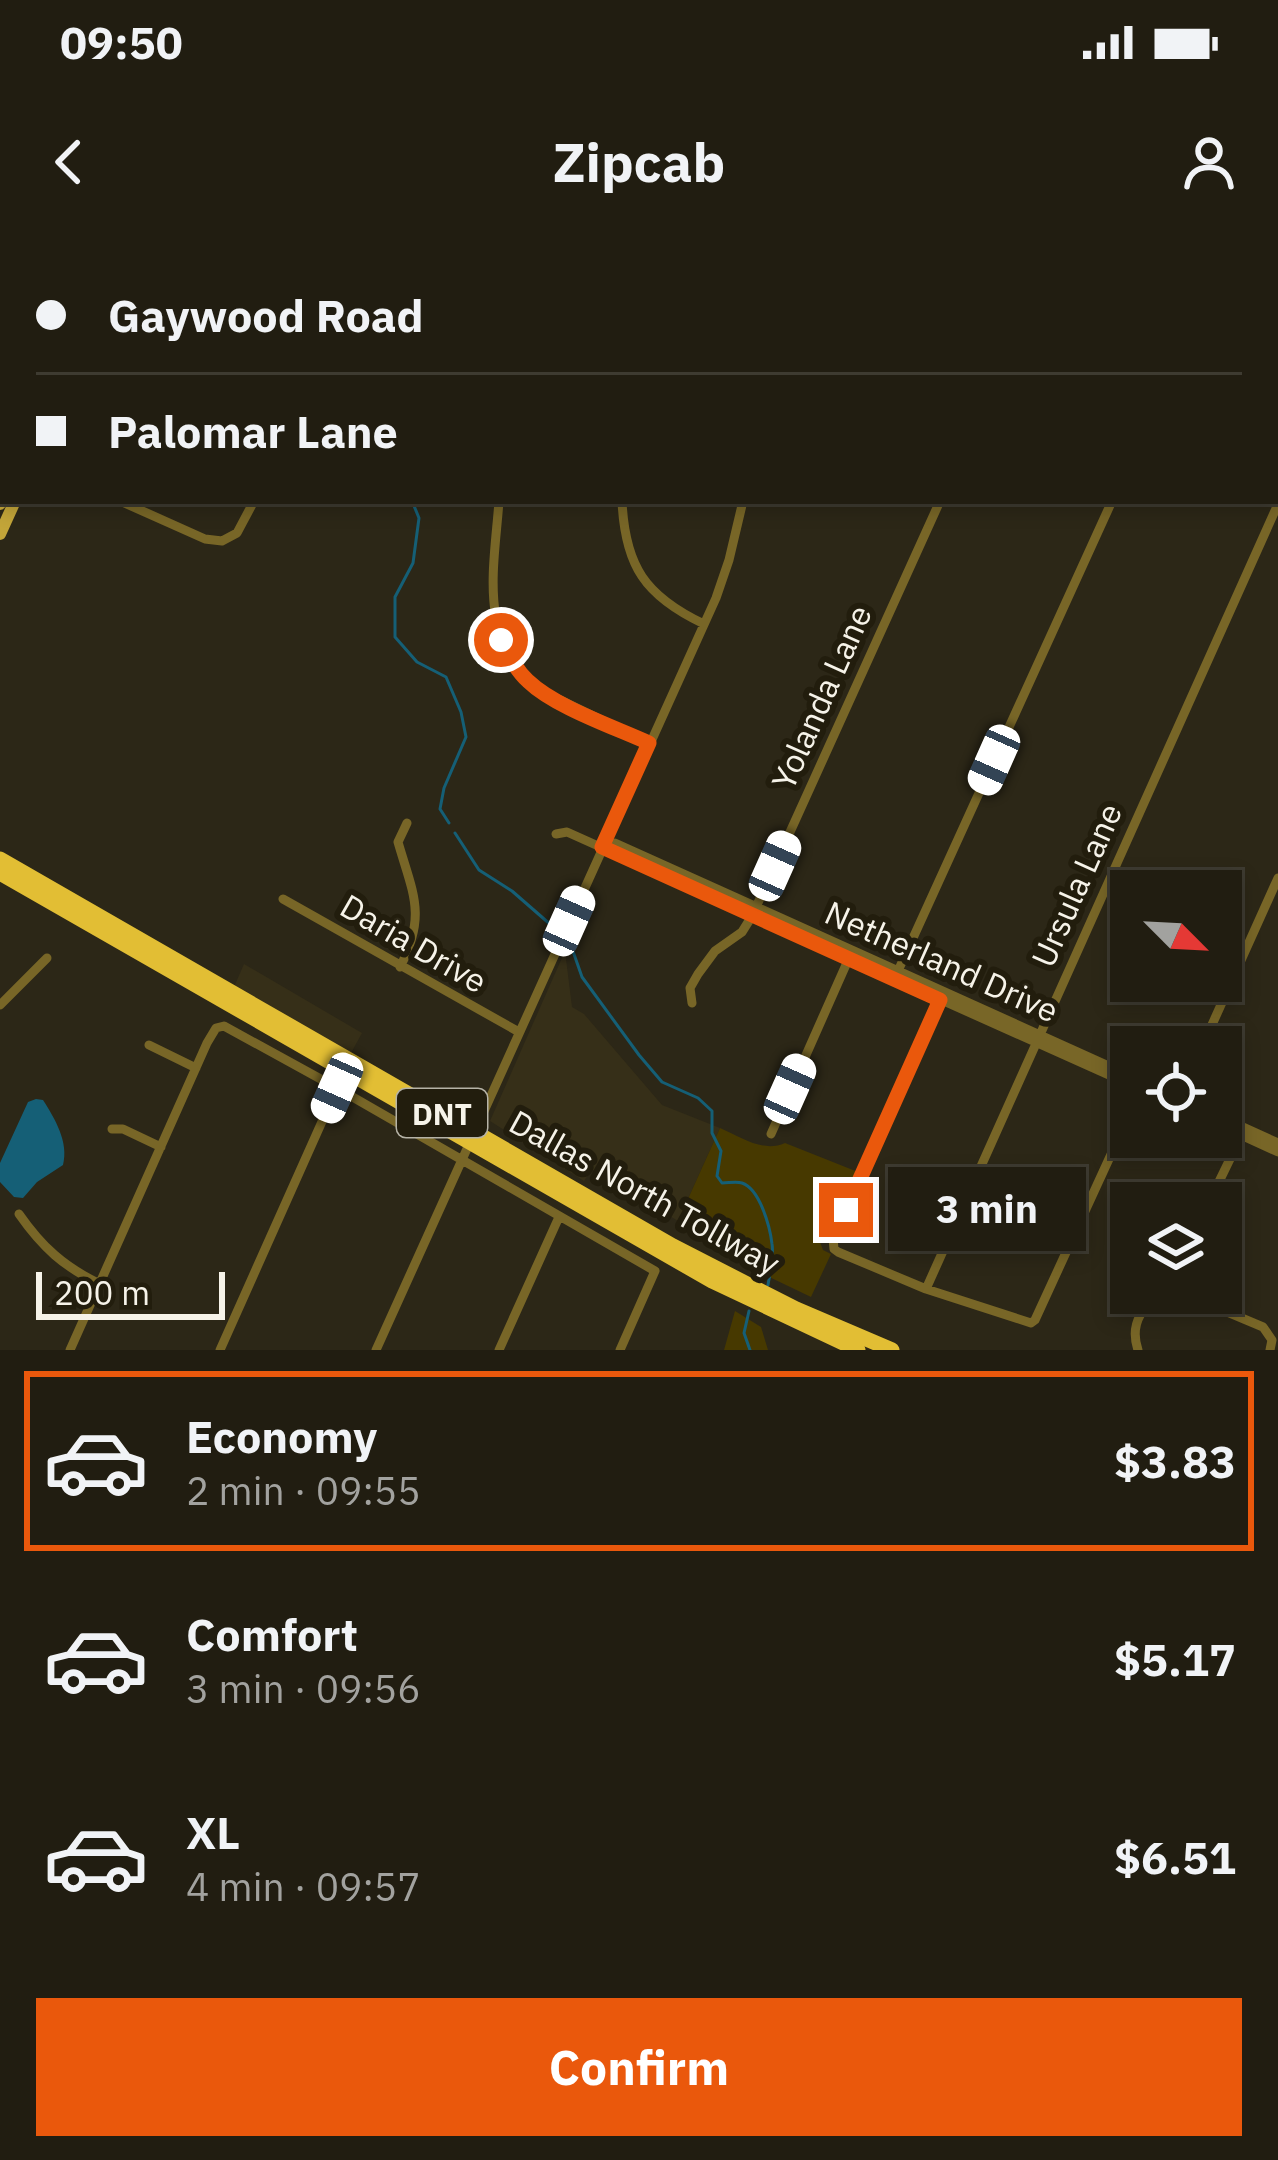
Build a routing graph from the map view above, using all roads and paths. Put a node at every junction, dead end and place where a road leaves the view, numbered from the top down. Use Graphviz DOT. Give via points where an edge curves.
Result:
graph roads {
  1 [pos="14,504"];
  2 [pos="127,504"];
  3 [pos="253,504"];
  4 [pos="499,504"];
  5 [pos="622,504"];
  6 [pos="742,504"];
  7 [pos="939,504"];
  8 [pos="1111,504"];
  9 [pos="1278,504"];
  10 [pos="0,534"];
  11 [pos="704,624"];
  12 [pos="649,743"];
  13 [pos="407,823"];
  14 [pos="556,834"];
  15 [pos="602,847"];
  16 [pos="0,859"];
  17 [pos="0,873"];
  18 [pos="1278,878"];
  19 [pos="283,899"];
  20 [pos="754,912"];
  21 [pos="47,958"];
  22 [pos="849,958"];
  23 [pos="400,967"];
  24 [pos="897,975"];
  25 [pos="940,1000"];
  26 [pos="692,1004"];
  27 [pos="0,1005"];
  28 [pos="966,1007"];
  29 [pos="1211,1026"];
  30 [pos="519,1032"];
  31 [pos="1036,1038"];
  32 [pos="149,1045"];
  33 [pos="196,1068"];
  34 [pos="1110,1071"];
  35 [pos="337,1088"];
  36 [pos="112,1129"];
  37 [pos="1243,1131"];
  38 [pos="771,1133"];
  39 [pos="1278,1142"];
  40 [pos="160,1148"];
  41 [pos="1278,1152"];
  42 [pos="464,1156"];
  43 [pos="1110,1158"];
  44 [pos="1219,1182"];
  45 [pos="19,1214"];
  46 [pos="559,1216"];
  47 [pos="100,1284"];
  48 [pos="926,1289"];
  49 [pos="1141,1314"];
  50 [pos="1232,1314"];
  51 [pos="1278,1334"];
  52 [pos="1271,1347"];
  53 [pos="70,1350"];
  54 [pos="220,1350"];
  55 [pos="376,1350"];
  56 [pos="499,1350"];
  57 [pos="620,1350"];
  58 [pos="858,1350"];
  59 [pos="892,1350"];
  60 [pos="1138,1350"];
  1 -- 10 [label="main road"];
  2 -- 3 [label="street" via="222,542 242,527"];
  4 -- 12 [label="street" via="492,605 508,653 527,681 555,700"];
  5 -- 11 [label="street" via="640,574 664,602"];
  6 -- 11 [label="street"];
  7 -- 20 [label="street, Yolanda Lane"];
  8 -- 24 [label="street"];
  9 -- 31 [label="street, Ursula Lane"];
  11 -- 12 [label="street"];
  12 -- 15 [label="street"];
  13 -- 23 [label="street" via="398,842 417,923"];
  14 -- 15 [label="street, Netherland Drive"];
  15 -- 20 [label="street, Netherland Drive" via="615,843"];
  15 -- 30 [label="street"];
  16 -- 59 [label="highway, Dallas North Tollway / DNT" via="673,1246"];
  17 -- 58 [label="highway, Dallas North Tollway / DNT" via="712,1282"];
  18 -- 29 [label="street"];
  19 -- 23 [label="street, Daria Drive"];
  20 -- 22 [label="street, Netherland Drive"];
  20 -- 24 [label="street, Netherland Drive"];
  20 -- 26 [label="street" via="698,974"];
  21 -- 27 [label="street"];
  22 -- 24 [label="street, Netherland Drive"];
  22 -- 38 [label="street"];
  23 -- 30 [label="street, Daria Drive"];
  24 -- 25 [label="street, Netherland Drive"];
  24 -- 28 [label="street, Netherland Drive"];
  25 -- 28 [label="street, Netherland Drive"];
  25 -- 48 [label="street" via="832,1238 834,1250"];
  28 -- 31 [label="street, Netherland Drive"];
  30 -- 42 [label="street"];
  31 -- 34 [label="street, Netherland Drive"];
  31 -- 48 [label="street, Ursula Lane"];
  32 -- 33 [label="street"];
  33 -- 35 [label="street" via="224,1026"];
  33 -- 40 [label="street"];
  35 -- 42 [label="street"];
  35 -- 54 [label="street"];
  36 -- 40 [label="street"];
  37 -- 39 [label="street"];
  37 -- 41 [label="street"];
  37 -- 44 [label="street"];
  40 -- 47 [label="street"];
  42 -- 46 [label="street"];
  42 -- 55 [label="street"];
  43 -- 48 [label="street" via="1035,1320"];
  45 -- 47 [label="street" via="45,1250"];
  46 -- 56 [label="street"];
  46 -- 57 [label="street" via="655,1271"];
  47 -- 53 [label="street"];
  49 -- 60 [label="street"];
  50 -- 52 [label="street" via="1269,1331"];
  51 -- 52 [label="street"];
}
